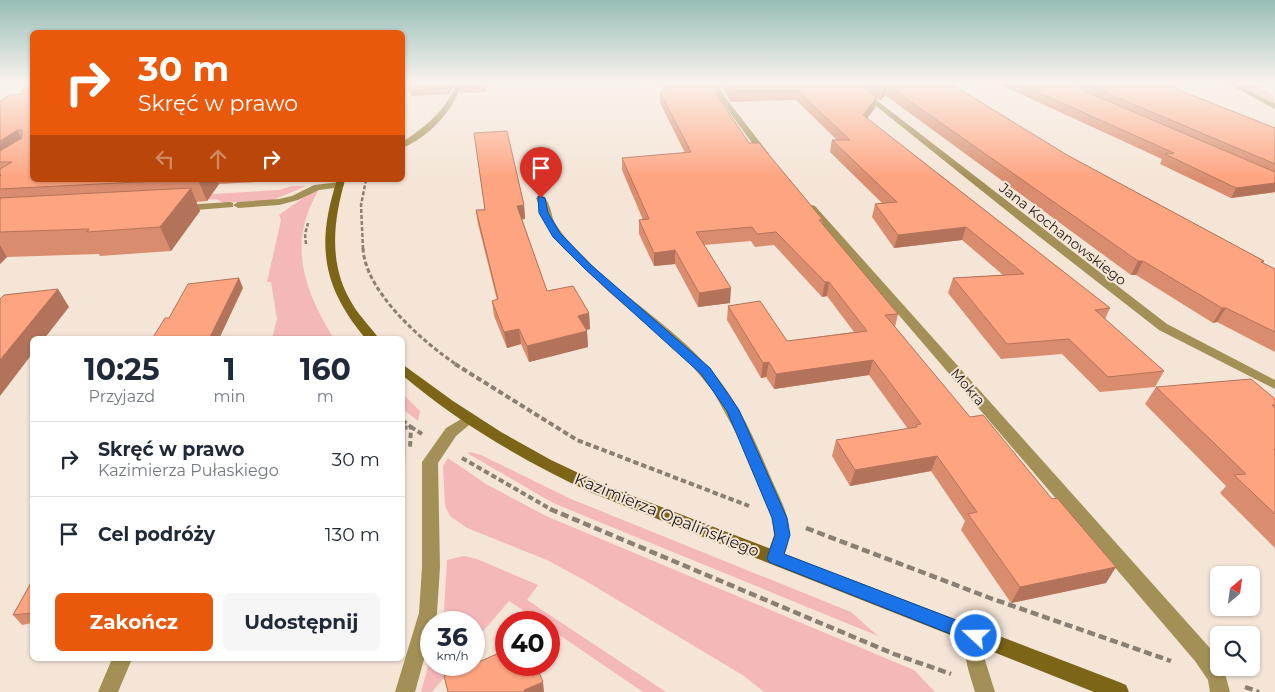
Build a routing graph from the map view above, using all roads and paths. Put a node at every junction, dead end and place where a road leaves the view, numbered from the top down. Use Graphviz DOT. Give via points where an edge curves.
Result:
graph roads {
  1 [pos="439,114"];
  2 [pos="735,114"];
  3 [pos="890,114"];
  4 [pos="405,143"];
  5 [pos="775,167"];
  6 [pos="340,182"];
  7 [pos="800,195"];
  8 [pos="541,198"];
  9 [pos="171,208"];
  10 [pos="370,336"];
  11 [pos="405,370"];
  12 [pos="1275,385"];
  13 [pos="468,420"];
  14 [pos="405,428"];
  15 [pos="441,445"];
  16 [pos="775,558"];
  17 [pos="976,636"];
  18 [pos="121,661"];
  19 [pos="983,688"];
  20 [pos="108,692"];
  21 [pos="405,692"];
  22 [pos="1119,692"];
  23 [pos="1220,692"];
  1 -- 4 [label="street"];
  2 -- 5 [label="street"];
  3 -- 12 [label="street, Jana Kochanowskiego" via="1163,326"];
  6 -- 9 [label="street" via="279,202"];
  6 -- 10 [label="street" via="329,226 331,265 344,301"];
  7 -- 23 [label="street, Mokra" via="1202,654 1217,678"];
  8 -- 16 [label="street" via="544,213 556,235 705,371 733,410 780,518 782,535"];
  11 -- 13 [label="street, Kazimierza Opalińskiego"];
  13 -- 15 [label="street" via="451,432"];
  13 -- 16 [label="street, Kazimierza Opalińskiego" via="547,466 598,489"];
  14 -- 15 [label="path" via="410,427"];
  15 -- 19 [label="path" via="553,511"];
  15 -- 21 [label="street" via="430,462 428,613"];
  16 -- 17 [label="street, Kazimierza Opalińskiego"];
  17 -- 19 [label="street" via="974,657"];
  17 -- 22 [label="street, Kazimierza Opalińskiego"];
  18 -- 20 [label="street"];
}
